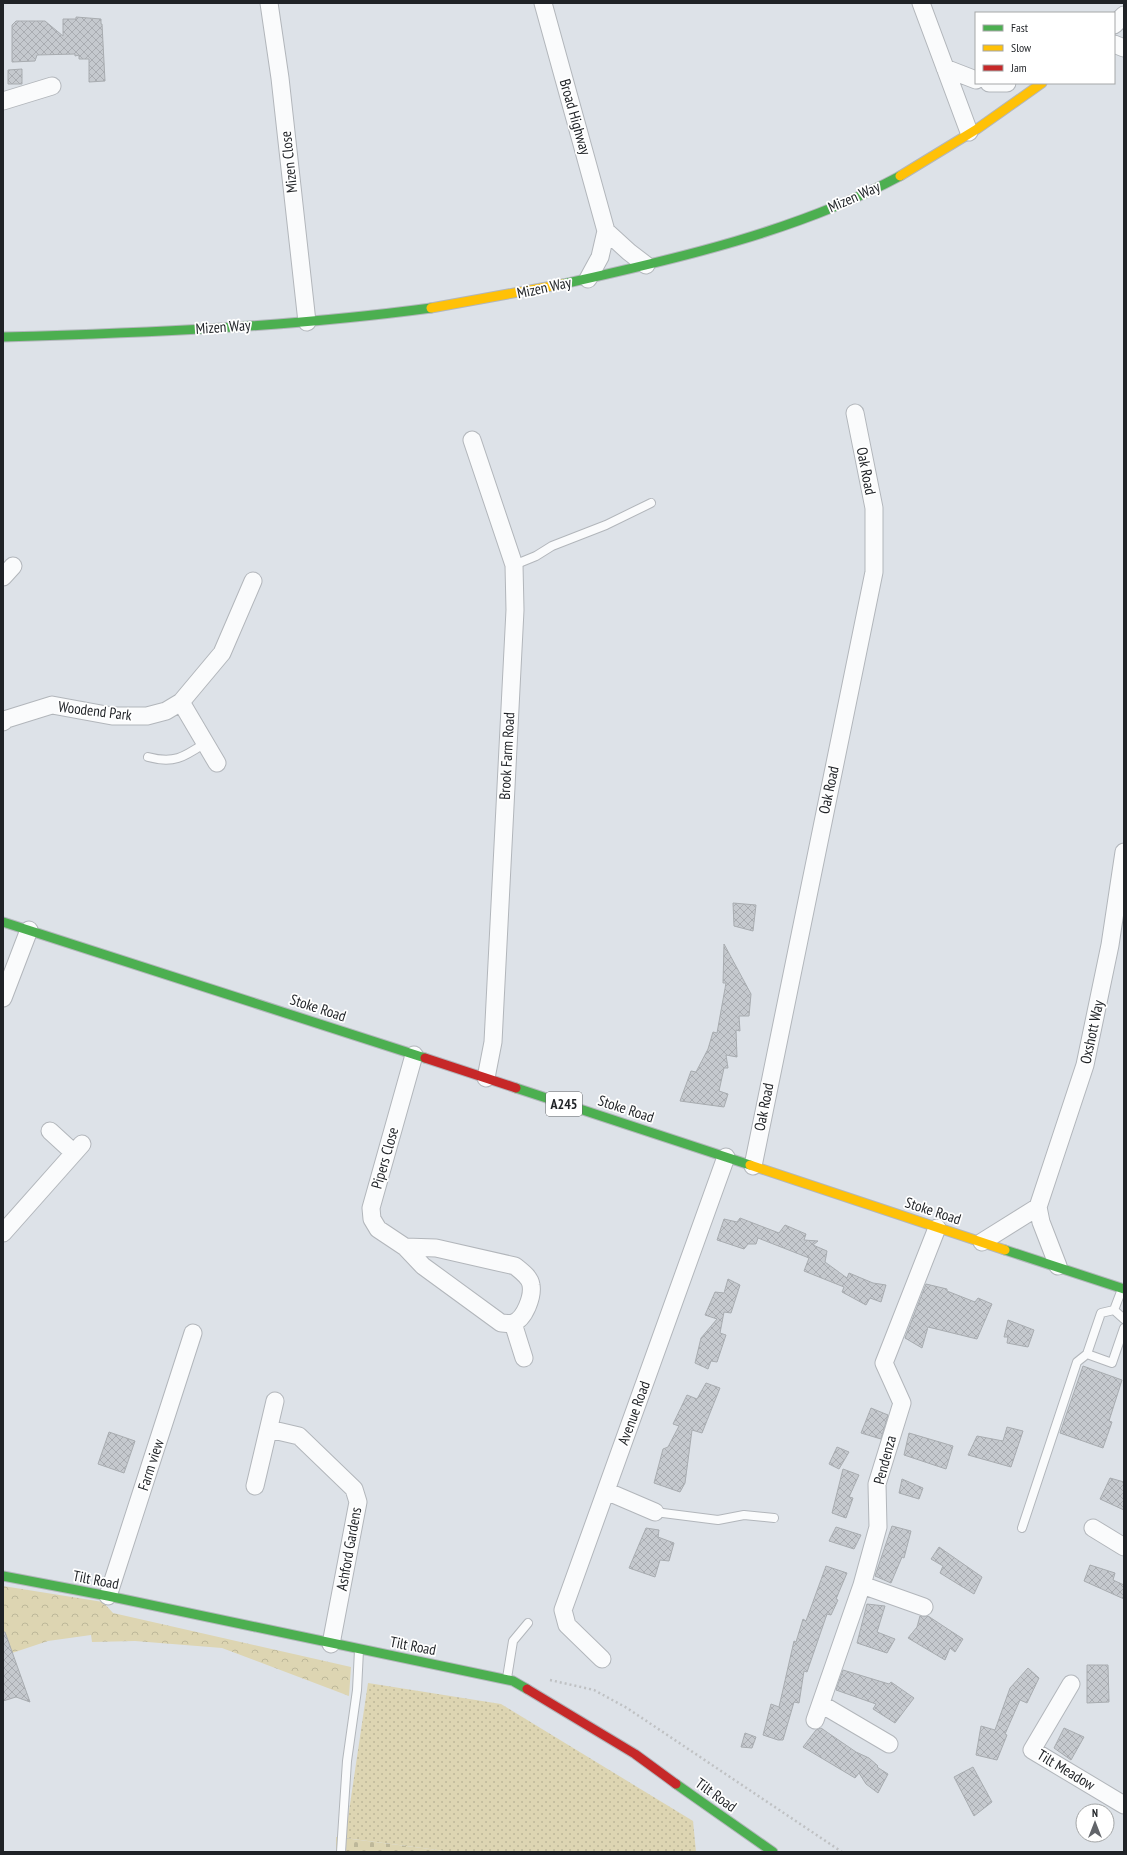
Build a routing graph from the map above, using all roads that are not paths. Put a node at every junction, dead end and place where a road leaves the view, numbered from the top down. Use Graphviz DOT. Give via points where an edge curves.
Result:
graph roads {
  1 [pos="269,3"];
  2 [pos="543,3"];
  3 [pos="921,3"];
  4 [pos="1124,15"];
  5 [pos="1115,24"];
  6 [pos="945,68"];
  7 [pos="975,80"];
  8 [pos="1041,84"];
  9 [pos="52,86"];
  10 [pos="3,101"];
  11 [pos="969,132"];
  12 [pos="606,231"];
  13 [pos="646,265"];
  14 [pos="588,279"];
  15 [pos="307,322"];
  16 [pos="3,337"];
  17 [pos="855,413"];
  18 [pos="472,440"];
  19 [pos="651,502"];
  20 [pos="514,565"];
  21 [pos="253,580"];
  22 [pos="181,702"];
  23 [pos="4,716"];
  24 [pos="205,743"];
  25 [pos="148,757"];
  26 [pos="217,764"];
  27 [pos="1124,852"];
  28 [pos="3,922"];
  29 [pos="29,930"];
  30 [pos="7,978"];
  31 [pos="3,998"];
  32 [pos="414,1055"];
  33 [pos="486,1078"];
  34 [pos="50,1131"];
  35 [pos="726,1157"];
  36 [pos="753,1166"];
  37 [pos="1038,1207"];
  38 [pos="937,1228"];
  39 [pos="3,1233"];
  40 [pos="982,1242"];
  41 [pos="405,1247"];
  42 [pos="1058,1266"];
  43 [pos="1123,1289"];
  44 [pos="1114,1310"];
  45 [pos="1124,1319"];
  46 [pos="513,1323"];
  47 [pos="1124,1328"];
  48 [pos="193,1333"];
  49 [pos="1087,1354"];
  50 [pos="524,1358"];
  51 [pos="275,1401"];
  52 [pos="269,1429"];
  53 [pos="255,1486"];
  54 [pos="606,1491"];
  55 [pos="655,1512"];
  56 [pos="774,1518"];
  57 [pos="1022,1528"];
  58 [pos="1093,1528"];
  59 [pos="1124,1547"];
  60 [pos="3,1576"];
  61 [pos="862,1585"];
  62 [pos="108,1596"];
  63 [pos="924,1607"];
  64 [pos="528,1623"];
  65 [pos="331,1644"];
  66 [pos="359,1649"];
  67 [pos="602,1658"];
  68 [pos="506,1679"];
  69 [pos="1071,1684"];
  70 [pos="889,1744"];
  71 [pos="1124,1805"];
  72 [pos="341,1852"];
  73 [pos="773,1852"];
  1 -- 15 [label="street, Mizen Close" via="280,78"];
  2 -- 12 [label="street, Broad Highway"];
  3 -- 6 [label="street"];
  4 -- 5 [label="street"];
  6 -- 7 [label="street"];
  6 -- 11 [label="street"];
  8 -- 11 [label="street, Mizen Way"];
  9 -- 10 [label="street"];
  11 -- 13 [label="street, Mizen Way" via="919,165 830,209 717,246"];
  12 -- 13 [label="street"];
  12 -- 14 [label="street, Broad Highway" via="600,257"];
  13 -- 14 [label="street, Mizen Way"];
  14 -- 15 [label="street, Mizen Way" via="436,308"];
  15 -- 16 [label="street, Mizen Way"];
  17 -- 36 [label="street, Oak Road" via="874,508 874,572"];
  18 -- 20 [label="street, Brook Farm Road"];
  19 -- 20 [label="lane" via="606,525 552,546"];
  20 -- 33 [label="street, Brook Farm Road" via="515,610 493,1042"];
  21 -- 22 [label="street, Woodend Park" via="222,653"];
  22 -- 23 [label="street, Woodend Park" via="166,711 147,716 112,716 52,705"];
  22 -- 24 [label="street"];
  24 -- 25 [label="lane" via="184,756 168,761"];
  24 -- 26 [label="street"];
  27 -- 37 [label="street, Oxshott Way" via="1110,945 1085,1065"];
  28 -- 29 [label="street, Stoke Road / A245"];
  29 -- 30 [label="street"];
  29 -- 32 [label="street, Stoke Road / A245"];
  30 -- 31 [label="street"];
  32 -- 33 [label="street, Stoke Road / A245"];
  32 -- 41 [label="street, Pipers Close" via="371,1208 372,1219 378,1229"];
  33 -- 35 [label="street, Stoke Road / A245"];
  34 -- 39 [label="street" via="78,1148"];
  35 -- 36 [label="street, Stoke Road / A245"];
  35 -- 54 [label="street, Avenue Road"];
  36 -- 38 [label="street, Stoke Road / A245"];
  37 -- 40 [label="street"];
  37 -- 42 [label="street, Oxshott Way" via="1040,1222"];
  38 -- 40 [label="street, Stoke Road / A245"];
  38 -- 61 [label="street, Pendenza" via="884,1363 902,1403 877,1484 878,1526"];
  40 -- 42 [label="street, Stoke Road / A245"];
  41 -- 46 [label="street, Pipers Close" via="423,1266 501,1323"];
  41 -- 46 [label="street" via="436,1248 515,1266 526,1275 531,1284 522,1316"];
  42 -- 43 [label="street, Stoke Road / A245"];
  43 -- 44 [label="lane"];
  44 -- 45 [label="lane"];
  44 -- 49 [label="lane" via="1100,1313"];
  46 -- 50 [label="street"];
  47 -- 49 [label="lane" via="1112,1363"];
  48 -- 62 [label="street, Farm view"];
  49 -- 57 [label="lane" via="1077,1362"];
  51 -- 52 [label="street"];
  52 -- 53 [label="street"];
  52 -- 65 [label="street, Ashford Gardens" via="299,1436 354,1488 358,1502"];
  54 -- 55 [label="street"];
  54 -- 67 [label="street, Avenue Road" via="563,1610 567,1625"];
  55 -- 56 [label="lane" via="718,1520 744,1515"];
  58 -- 59 [label="street"];
  60 -- 62 [label="street, Tilt Road"];
  61 -- 63 [label="street"];
  61 -- 70 [label="street, Pendenza" via="818,1712"];
  62 -- 65 [label="street, Tilt Road"];
  64 -- 68 [label="lane" via="513,1641"];
  65 -- 66 [label="street, Tilt Road"];
  66 -- 68 [label="street, Tilt Road"];
  66 -- 72 [label="lane" via="357,1690 347,1761"];
  68 -- 73 [label="street, Tilt Road" via="585,1722 635,1754"];
  69 -- 71 [label="street, Tilt Meadow" via="1032,1750"];
}
